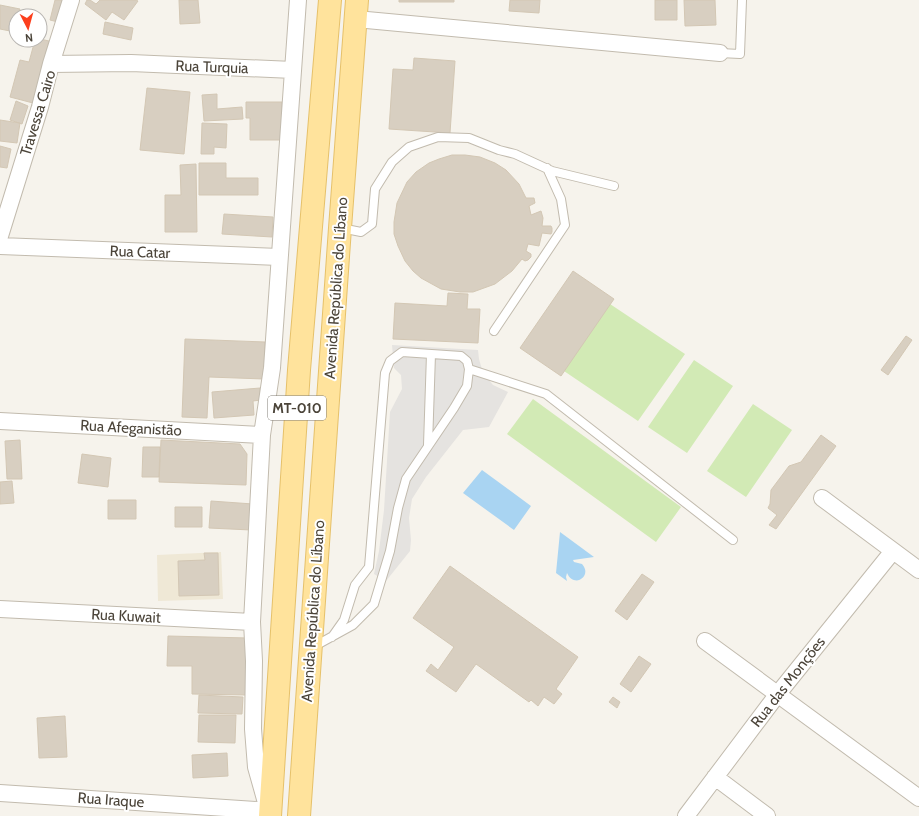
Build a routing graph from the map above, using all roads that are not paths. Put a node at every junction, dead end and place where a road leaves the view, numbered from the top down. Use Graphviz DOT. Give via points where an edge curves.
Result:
graph roads {
  1 [pos="71,0"];
  2 [pos="298,0"];
  3 [pos="330,0"];
  4 [pos="742,0"];
  5 [pos="357,9"];
  6 [pos="720,53"];
  7 [pos="131,63"];
  8 [pos="51,64"];
  9 [pos="293,70"];
  10 [pos="547,168"];
  11 [pos="614,186"];
  12 [pos="340,228"];
  13 [pos="0,236"];
  14 [pos="0,246"];
  15 [pos="279,257"];
  16 [pos="494,331"];
  17 [pos="430,354"];
  18 [pos="272,368"];
  19 [pos="469,369"];
  20 [pos="299,370"];
  21 [pos="0,421"];
  22 [pos="262,435"];
  23 [pos="428,446"];
  24 [pos="822,498"];
  25 [pos="733,540"];
  26 [pos="893,551"];
  27 [pos="919,570"];
  28 [pos="0,609"];
  29 [pos="252,622"];
  30 [pos="332,637"];
  31 [pos="705,641"];
  32 [pos="310,649"];
  33 [pos="777,695"];
  34 [pos="715,777"];
  35 [pos="0,793"];
  36 [pos="919,798"];
  37 [pos="270,813"];
  38 [pos="299,816"];
  39 [pos="686,816"];
  40 [pos="767,816"];
  1 -- 8 [label="street"];
  2 -- 9 [label="street"];
  3 -- 20 [label="main road, Avenida República do Líbano / MT-010"];
  4 -- 6 [label="lane" via="740,54"];
  5 -- 6 [label="street"];
  5 -- 12 [label="main road, Avenida República do Líbano / MT-010"];
  7 -- 8 [label="street, Travessa Cairo"];
  7 -- 9 [label="street, Rua Turquia"];
  8 -- 13 [label="street, Travessa Cairo"];
  9 -- 15 [label="street"];
  10 -- 11 [label="lane"];
  10 -- 12 [label="lane" via="469,138 438,137 409,148 392,162 375,189 372,224 362,232"];
  10 -- 16 [label="lane" via="561,199 564,225"];
  12 -- 32 [label="main road, Avenida República do Líbano / MT-010"];
  14 -- 15 [label="street, Rua Catar"];
  15 -- 18 [label="street"];
  17 -- 19 [label="lane" via="461,356 467,361"];
  17 -- 23 [label="lane"];
  17 -- 30 [label="lane" via="402,352 390,361 385,373 369,567 355,585 344,620"];
  18 -- 20 [label="street"];
  18 -- 22 [label="street"];
  19 -- 23 [label="lane" via="467,386"];
  19 -- 25 [label="lane" via="546,394"];
  20 -- 37 [label="main road, Avenida República do Líbano / MT-010"];
  21 -- 22 [label="street, Rua Afeganistão"];
  22 -- 29 [label="street"];
  23 -- 30 [label="lane" via="406,479 390,551 374,604 353,625"];
  24 -- 26 [label="street"];
  26 -- 27 [label="street"];
  26 -- 33 [label="street, Rua das Monções"];
  28 -- 29 [label="street, Rua Kuwait"];
  29 -- 37 [label="street" via="256,767"];
  30 -- 32 [label="lane"];
  31 -- 33 [label="street"];
  32 -- 38 [label="main road, Avenida República do Líbano / MT-010"];
  33 -- 34 [label="street, Rua das Monções"];
  33 -- 36 [label="street"];
  34 -- 39 [label="street, Rua das Monções"];
  34 -- 40 [label="street"];
  35 -- 37 [label="street, Rua Iraque"];
}
